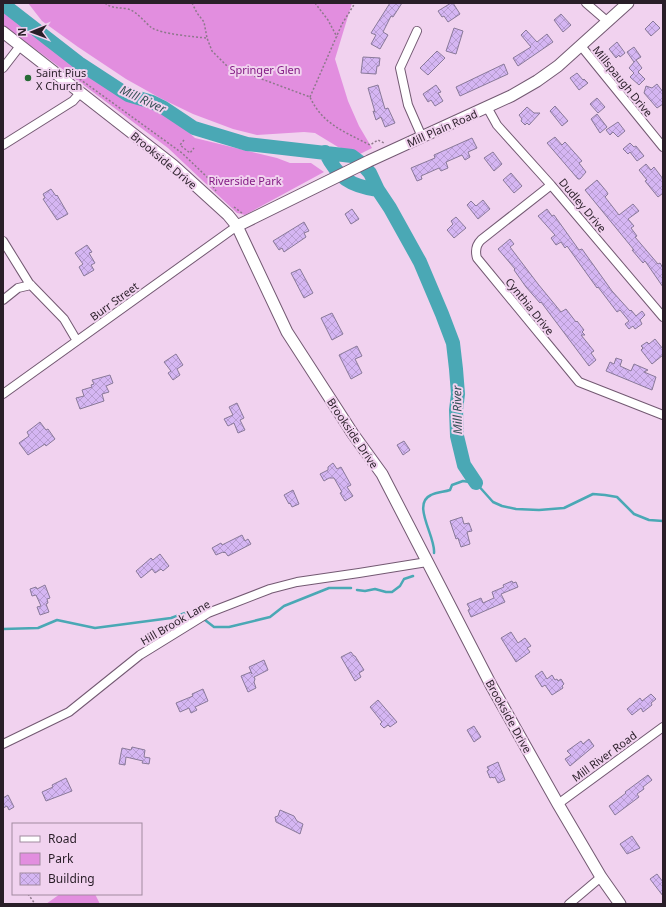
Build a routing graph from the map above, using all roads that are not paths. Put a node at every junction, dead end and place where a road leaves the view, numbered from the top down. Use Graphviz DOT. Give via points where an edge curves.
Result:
graph roads {
  1 [pos="586,3"];
  2 [pos="628,3"];
  3 [pos="608,22"];
  4 [pos="417,30"];
  5 [pos="3,32"];
  6 [pos="20,46"];
  7 [pos="581,46"];
  8 [pos="6,59"];
  9 [pos="3,68"];
  10 [pos="80,93"];
  11 [pos="487,107"];
  12 [pos="422,137"];
  13 [pos="3,145"];
  14 [pos="663,147"];
  15 [pos="551,185"];
  16 [pos="238,226"];
  17 [pos="3,240"];
  18 [pos="31,285"];
  19 [pos="3,300"];
  20 [pos="663,303"];
  21 [pos="656,308"];
  22 [pos="663,317"];
  23 [pos="77,341"];
  24 [pos="3,394"];
  25 [pos="663,415"];
  26 [pos="427,562"];
  27 [pos="663,727"];
  28 [pos="3,744"];
  29 [pos="558,804"];
  30 [pos="601,877"];
  31 [pos="569,904"];
  32 [pos="620,904"];
  1 -- 3 [label="street"];
  2 -- 3 [label="main road, Mill Plain Road"];
  3 -- 7 [label="main road, Mill Plain Road"];
  4 -- 12 [label="street" via="400,68 408,105"];
  5 -- 6 [label="main road, Brookside Drive"];
  6 -- 8 [label="street"];
  6 -- 10 [label="main road, Brookside Drive"];
  7 -- 11 [label="main road, Mill Plain Road" via="537,81"];
  7 -- 14 [label="street, Millspaugh Drive"];
  8 -- 9 [label="street"];
  10 -- 13 [label="street" via="73,101"];
  10 -- 16 [label="main road, Brookside Drive" via="172,165"];
  11 -- 12 [label="main road, Mill Plain Road"];
  11 -- 15 [label="street, Dudley Drive" via="497,125"];
  12 -- 16 [label="main road, Mill Plain Road"];
  15 -- 21 [label="street, Dudley Drive"];
  15 -- 25 [label="street, Cynthia Drive" via="481,240 476,247 477,258 579,382"];
  16 -- 23 [label="street, Burr Street"];
  16 -- 26 [label="main road, Brookside Drive" via="288,332 332,403 382,474"];
  17 -- 18 [label="street"];
  18 -- 19 [label="street" via="18,288"];
  18 -- 23 [label="street" via="64,319"];
  20 -- 21 [label="street"];
  21 -- 22 [label="street, Dudley Drive"];
  23 -- 24 [label="street, Burr Street"];
  26 -- 28 [label="street, Hill Brook Lane" via="297,582 270,589 208,613 140,655 69,712"];
  26 -- 29 [label="main road, Brookside Drive" via="489,682"];
  27 -- 29 [label="street, Mill River Road"];
  29 -- 30 [label="main road, Brookside Drive"];
  30 -- 31 [label="street"];
  30 -- 32 [label="main road, Brookside Drive"];
}
